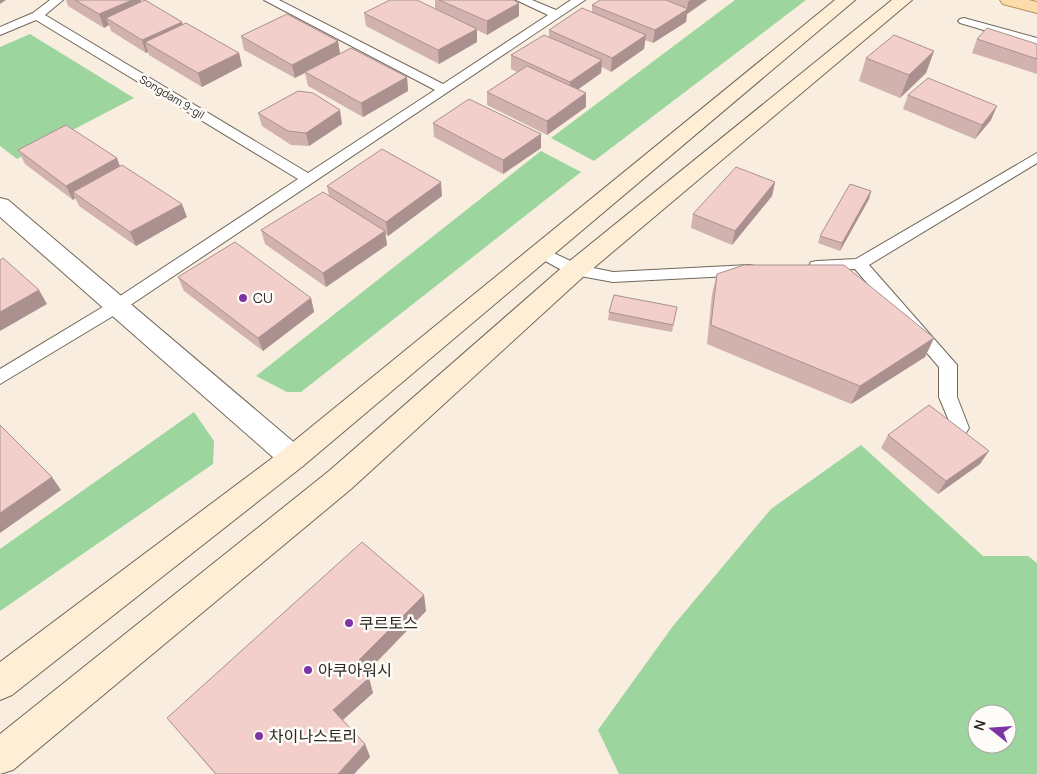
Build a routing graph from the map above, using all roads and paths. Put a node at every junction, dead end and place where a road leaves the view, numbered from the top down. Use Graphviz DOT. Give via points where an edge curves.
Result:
graph roads {
  1 [pos="57,0"];
  2 [pos="270,0"];
  3 [pos="522,0"];
  4 [pos="579,0"];
  5 [pos="846,0"];
  6 [pos="903,0"];
  7 [pos="1009,0"];
  8 [pos="1037,8"];
  9 [pos="556,14"];
  10 [pos="37,15"];
  11 [pos="964,21"];
  12 [pos="0,31"];
  13 [pos="1037,42"];
  14 [pos="443,89"];
  15 [pos="1037,156"];
  16 [pos="308,178"];
  17 [pos="0,204"];
  18 [pos="541,252"];
  19 [pos="859,264"];
  20 [pos="802,267"];
  21 [pos="763,269"];
  22 [pos="575,270"];
  23 [pos="117,306"];
  24 [pos="0,377"];
  25 [pos="960,428"];
  26 [pos="293,458"];
  27 [pos="0,683"];
  28 [pos="0,757"];
  1 -- 10 [label="lane"];
  2 -- 14 [label="lane"];
  3 -- 9 [label="lane"];
  4 -- 9 [label="lane"];
  5 -- 18 [label="main road"];
  6 -- 22 [label="main road"];
  7 -- 8 [label="main road"];
  9 -- 14 [label="lane"];
  10 -- 12 [label="lane"];
  10 -- 16 [label="lane, Songdam 9-gil"];
  11 -- 13 [label="lane"];
  14 -- 16 [label="lane"];
  15 -- 19 [label="lane"];
  16 -- 23 [label="lane"];
  17 -- 23 [label="street"];
  18 -- 22 [label="lane"];
  18 -- 26 [label="main road"];
  19 -- 20 [label="lane"];
  19 -- 25 [label="lane" via="948,364 948,397"];
  21 -- 22 [label="lane" via="613,277"];
  22 -- 28 [label="main road" via="340,480"];
  23 -- 24 [label="lane"];
  23 -- 26 [label="street"];
  26 -- 27 [label="main road"];
}
